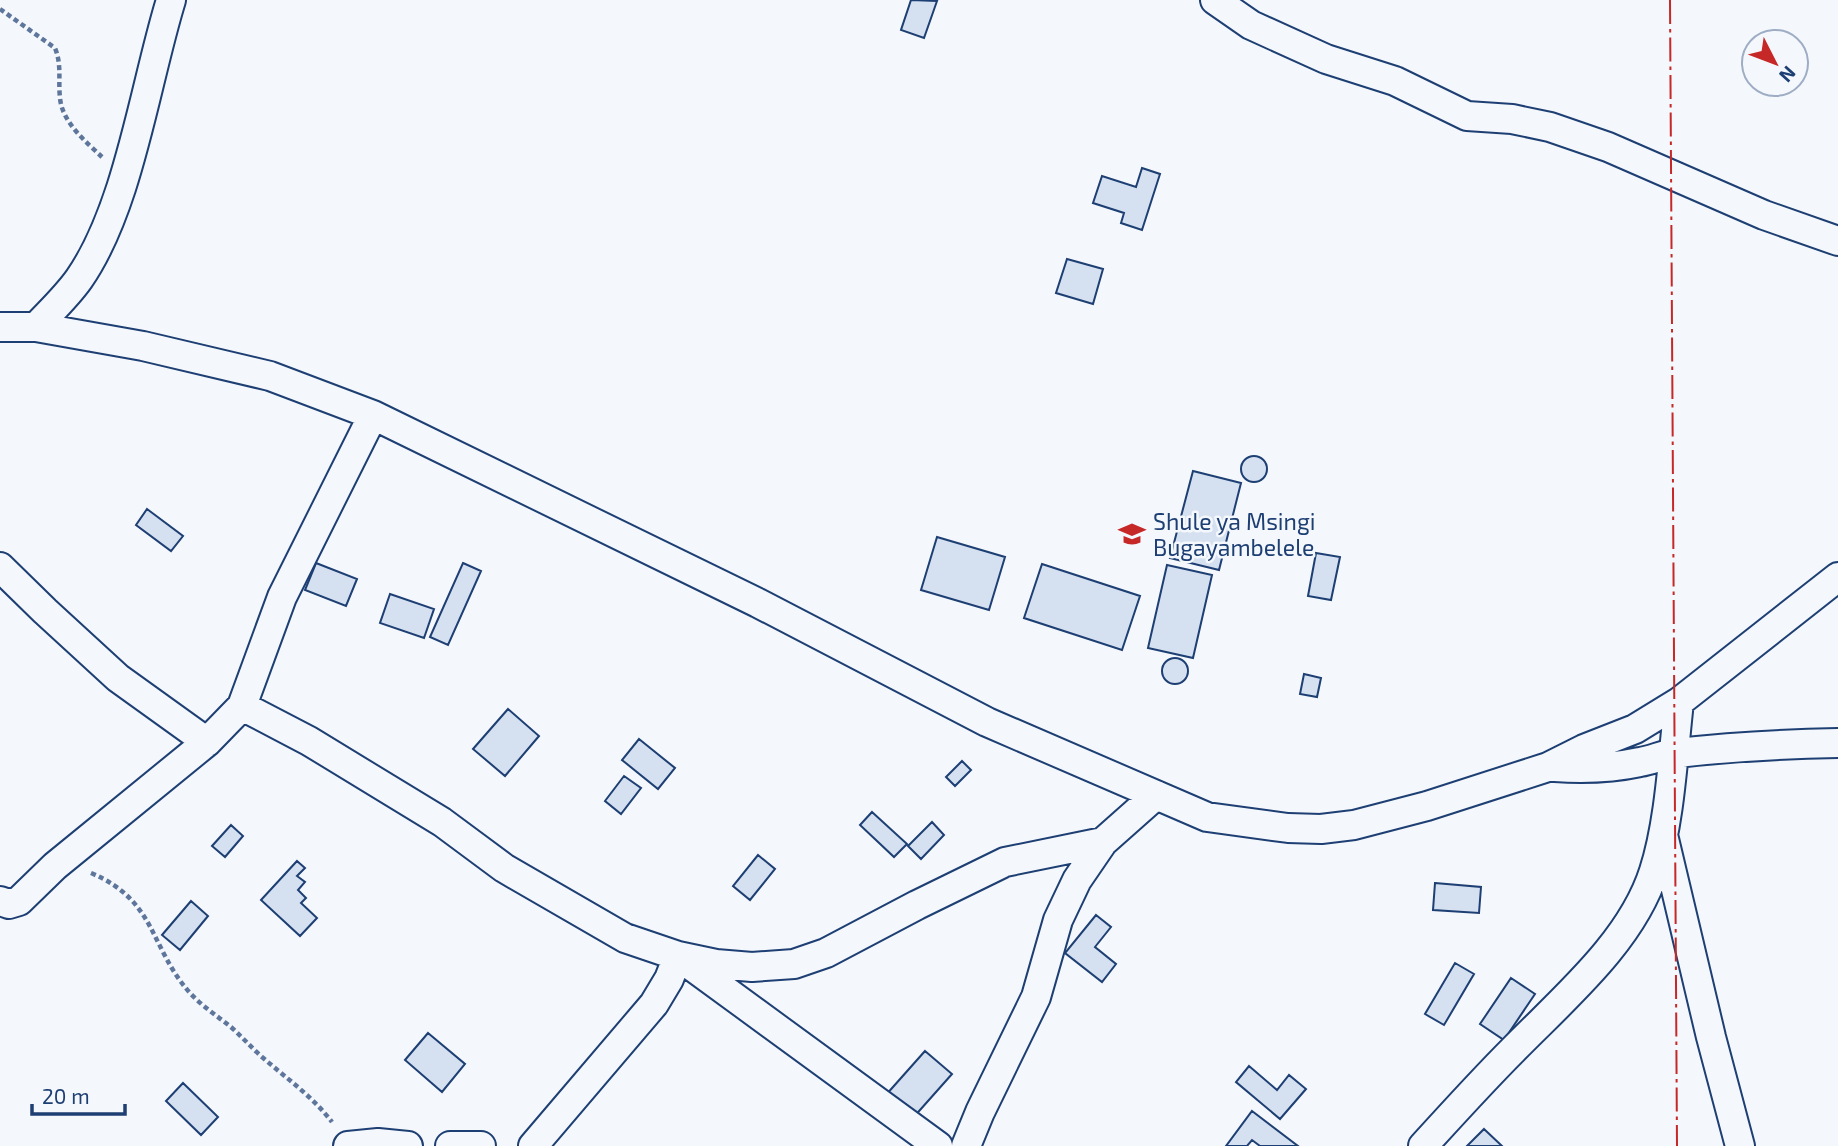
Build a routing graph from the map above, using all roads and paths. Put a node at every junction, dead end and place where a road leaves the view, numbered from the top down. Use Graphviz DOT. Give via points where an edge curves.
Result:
graph roads {
  1 [pos="171,0"];
  2 [pos="1215,0"];
  3 [pos="0,9"];
  4 [pos="123,176"];
  5 [pos="1838,241"];
  6 [pos="0,327"];
  7 [pos="36,327"];
  8 [pos="373,415"];
  9 [pos="0,567"];
  10 [pos="1838,577"];
  11 [pos="1679,702"];
  12 [pos="242,706"];
  13 [pos="207,742"];
  14 [pos="1838,743"];
  15 [pos="1673,753"];
  16 [pos="1548,766"];
  17 [pos="1156,794"];
  18 [pos="1663,833"];
  19 [pos="1102,842"];
  20 [pos="55,866"];
  21 [pos="3,910"];
  22 [pos="678,956"];
  23 [pos="349,1145"];
  24 [pos="408,1146"];
  25 [pos="450,1146"];
  26 [pos="481,1146"];
  27 [pos="533,1146"];
  28 [pos="938,1146"];
  29 [pos="966,1146"];
  30 [pos="1423,1146"];
  31 [pos="1740,1146"];
  1 -- 4 [label="street"];
  2 -- 5 [label="street" via="1251,25 1326,59 1395,81 1467,116 1550,127"];
  3 -- 4 [label="path" via="55,48 66,116 79,135"];
  4 -- 7 [label="street" via="99,243 79,278"];
  6 -- 7 [label="street"];
  7 -- 8 [label="street" via="270,376"];
  8 -- 12 [label="street" via="282,597"];
  8 -- 17 [label="street" via="746,597 987,722"];
  9 -- 13 [label="street" via="118,678"];
  10 -- 11 [label="street"];
  11 -- 15 [label="street"];
  11 -- 16 [label="street" via="1635,729"];
  12 -- 13 [label="street"];
  12 -- 22 [label="street" via="442,822 551,896 625,938"];
  13 -- 20 [label="street"];
  14 -- 15 [label="street"];
  15 -- 16 [label="street" via="1615,766"];
  15 -- 18 [label="street"];
  16 -- 17 [label="street" via="1427,806 1321,829 1207,817"];
  17 -- 19 [label="street"];
  18 -- 30 [label="street" via="1654,872 1611,948"];
  18 -- 31 [label="street"];
  19 -- 22 [label="street" via="1006,862 826,953 794,964 752,967"];
  19 -- 29 [label="street" via="1058,920 1036,997"];
  20 -- 21 [label="street" via="26,896"];
  20 -- 23 [label="path" via="103,878 134,901 171,969 192,995 312,1099"];
  22 -- 27 [label="street" via="654,1004"];
  22 -- 28 [label="street"];
  23 -- 24 [label="street"];
  25 -- 26 [label="street"];
}
